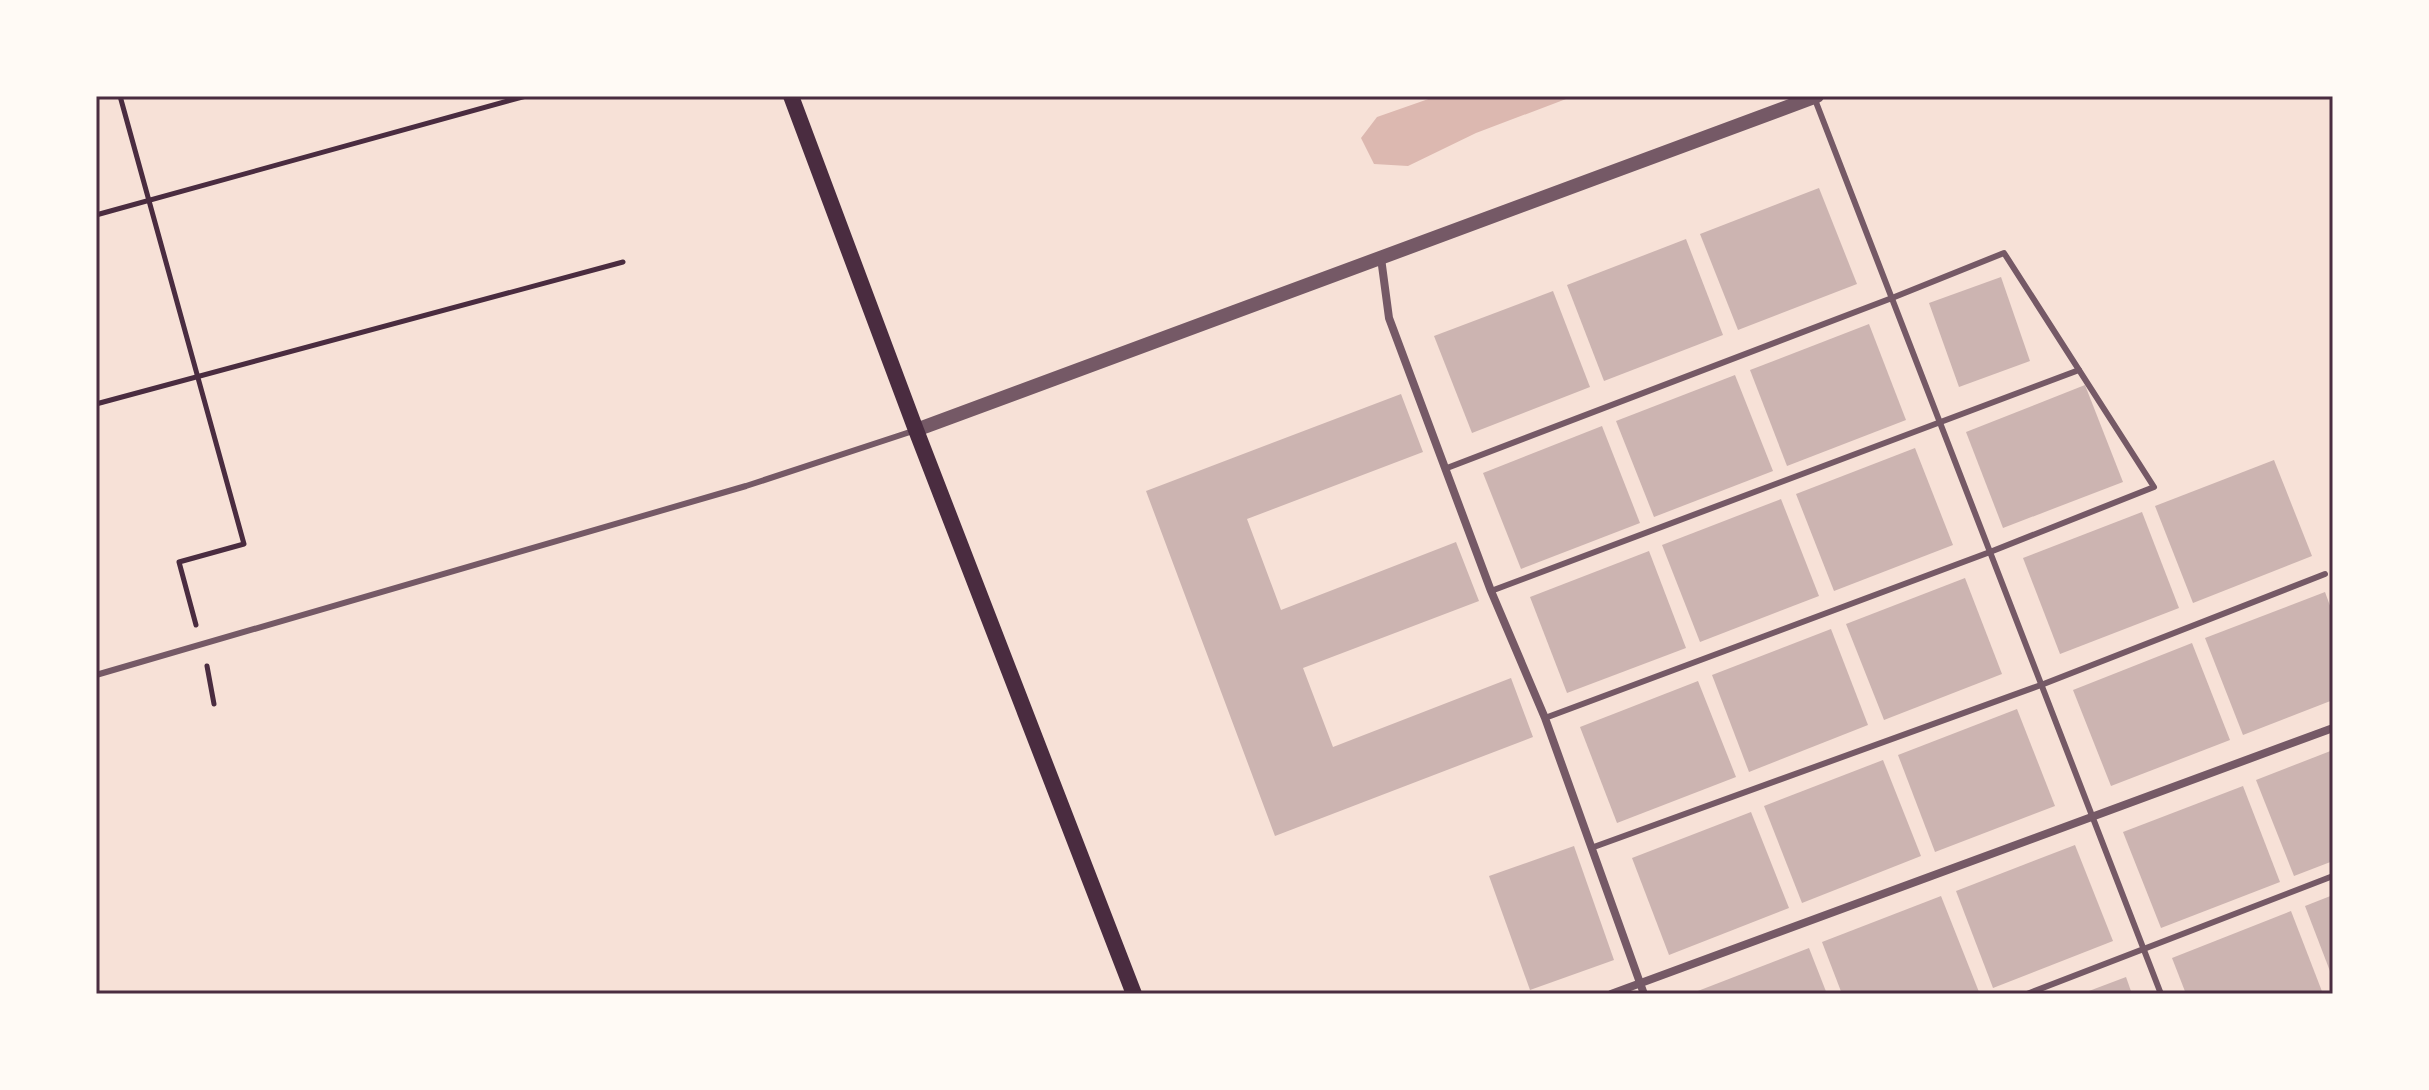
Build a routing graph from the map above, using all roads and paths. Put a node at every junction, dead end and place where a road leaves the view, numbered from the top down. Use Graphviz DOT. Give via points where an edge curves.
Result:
graph roads {
  1 [pos="120,96"];
  2 [pos="526,96"];
  3 [pos="791,96"];
  4 [pos="1816,97"];
  5 [pos="149,200"];
  6 [pos="96,215"];
  7 [pos="1381,258"];
  8 [pos="623,262"];
  9 [pos="1892,298"];
  10 [pos="2079,370"];
  11 [pos="197,377"];
  12 [pos="96,404"];
  13 [pos="1939,421"];
  14 [pos="916,430"];
  15 [pos="1447,468"];
  16 [pos="1990,552"];
  17 [pos="2325,574"];
  18 [pos="1491,591"];
  19 [pos="201,644"];
  20 [pos="96,675"];
  21 [pos="2041,685"];
  22 [pos="214,704"];
  23 [pos="1545,718"];
  24 [pos="2333,728"];
  25 [pos="2091,815"];
  26 [pos="1591,848"];
  27 [pos="2333,876"];
  28 [pos="2144,949"];
  29 [pos="1640,983"];
  30 [pos="1134,994"];
  31 [pos="1611,994"];
  32 [pos="1644,994"];
  33 [pos="2027,994"];
  34 [pos="2161,994"];
  1 -- 5 [label="path"];
  2 -- 5 [label="path"];
  3 -- 14 [label="main road"];
  4 -- 7 [label="street"];
  4 -- 9 [label="lane"];
  5 -- 6 [label="path"];
  5 -- 11 [label="path"];
  7 -- 14 [label="street"];
  7 -- 15 [label="street" via="1389,318"];
  8 -- 11 [label="path"];
  9 -- 10 [label="lane" via="2004,253"];
  9 -- 13 [label="lane"];
  9 -- 15 [label="lane"];
  10 -- 13 [label="lane"];
  10 -- 16 [label="lane" via="2154,487"];
  11 -- 12 [label="path"];
  11 -- 19 [label="path" via="244,544 179,562"];
  13 -- 16 [label="lane"];
  13 -- 18 [label="lane"];
  14 -- 19 [label="lane" via="746,486"];
  14 -- 30 [label="main road"];
  15 -- 18 [label="street"];
  16 -- 21 [label="lane"];
  16 -- 23 [label="lane"];
  17 -- 21 [label="lane"];
  18 -- 23 [label="street"];
  19 -- 20 [label="lane"];
  19 -- 22 [label="path"];
  21 -- 25 [label="lane"];
  21 -- 26 [label="lane"];
  23 -- 26 [label="street"];
  24 -- 25 [label="street"];
  25 -- 28 [label="lane"];
  25 -- 29 [label="street"];
  26 -- 29 [label="street"];
  27 -- 28 [label="lane"];
  28 -- 33 [label="lane"];
  28 -- 34 [label="lane"];
  29 -- 31 [label="street"];
  29 -- 32 [label="street"];
}
